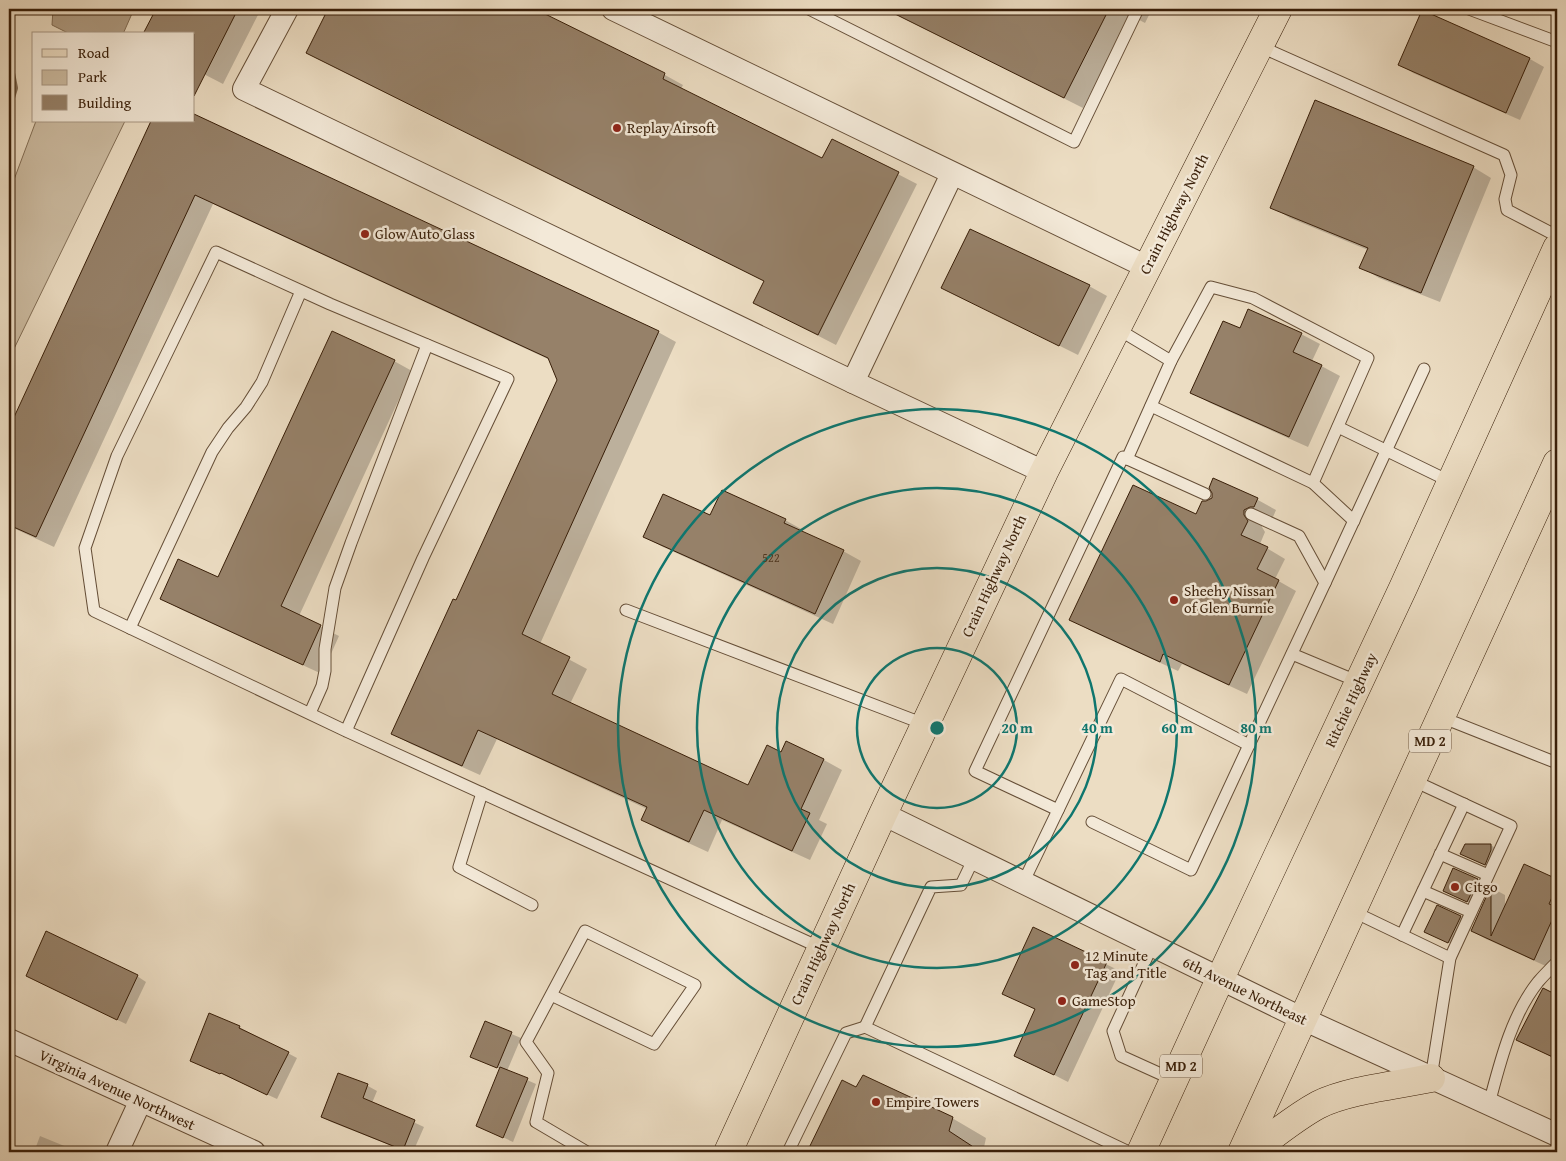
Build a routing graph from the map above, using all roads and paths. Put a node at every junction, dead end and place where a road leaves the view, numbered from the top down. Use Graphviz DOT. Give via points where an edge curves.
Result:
graph roads {
  1 [pos="287,9"];
  2 [pos="613,9"];
  3 [pos="809,9"];
  4 [pos="1138,9"];
  5 [pos="1278,9"];
  6 [pos="1469,9"];
  7 [pos="1557,42"];
  8 [pos="1259,46"];
  9 [pos="952,174"];
  10 [pos="1557,236"];
  11 [pos="1557,248"];
  12 [pos="1147,267"];
  13 [pos="301,291"];
  14 [pos="1116,328"];
  15 [pos="427,345"];
  16 [pos="1171,361"];
  17 [pos="1424,370"];
  18 [pos="853,382"];
  19 [pos="1151,406"];
  20 [pos="1338,427"];
  21 [pos="1386,451"];
  22 [pos="1127,459"];
  23 [pos="1557,463"];
  24 [pos="1044,472"];
  25 [pos="1313,482"];
  26 [pos="1451,482"];
  27 [pos="1206,494"];
  28 [pos="1251,514"];
  29 [pos="1354,521"];
  30 [pos="1325,583"];
  31 [pos="626,610"];
  32 [pos="130,628"];
  33 [pos="1292,654"];
  34 [pos="1359,682"];
  35 [pos="310,713"];
  36 [pos="1441,717"];
  37 [pos="924,724"];
  38 [pos="346,731"];
  39 [pos="1249,745"];
  40 [pos="1557,764"];
  41 [pos="1412,780"];
  42 [pos="482,793"];
  43 [pos="1464,804"];
  44 [pos="1058,810"];
  45 [pos="883,814"];
  46 [pos="1092,822"];
  47 [pos="1440,854"];
  48 [pos="974,858"];
  49 [pos="1488,875"];
  50 [pos="1023,883"];
  51 [pos="1424,891"];
  52 [pos="532,905"];
  53 [pos="1352,911"];
  54 [pos="1471,912"];
  55 [pos="1402,936"];
  56 [pos="1152,946"];
  57 [pos="821,948"];
  58 [pos="1450,958"];
  59 [pos="1557,962"];
  60 [pos="1220,979"];
  61 [pos="551,995"];
  62 [pos="1303,1019"];
  63 [pos="865,1027"];
  64 [pos="9,1040"];
  65 [pos="1431,1078"];
  66 [pos="1174,1080"];
  67 [pos="140,1102"];
  68 [pos="1489,1104"];
  69 [pos="1557,1135"];
  70 [pos="117,1152"];
  71 [pos="254,1152"];
  72 [pos="587,1152"];
  73 [pos="728,1152"];
  74 [pos="788,1152"];
  75 [pos="1129,1152"];
  76 [pos="1141,1152"];
  77 [pos="1242,1152"];
  78 [pos="1252,1152"];
  1 -- 18 [label="street" via="244,89"];
  2 -- 9 [label="street"];
  3 -- 4 [label="lane" via="1074,142"];
  5 -- 8 [label="main road, Crain Highway North"];
  6 -- 7 [label="lane"];
  8 -- 10 [label="lane" via="1504,156 1512,175 1504,199 1507,210"];
  8 -- 12 [label="main road, Crain Highway North"];
  9 -- 12 [label="street"];
  9 -- 18 [label="street"];
  11 -- 26 [label="main road, Ritchie Highway / MD 2"];
  12 -- 14 [label="main road, Crain Highway North"];
  13 -- 15 [label="lane"];
  13 -- 32 [label="lane" via="262,382 212,452"];
  13 -- 32 [label="lane" via="216,252 117,456 85,548 94,611"];
  14 -- 16 [label="lane"];
  14 -- 24 [label="main road, Crain Highway North"];
  15 -- 35 [label="lane" via="338,579 325,649 322,686"];
  15 -- 38 [label="lane" via="508,379"];
  16 -- 19 [label="lane"];
  16 -- 20 [label="lane" via="1211,287 1253,298 1368,358"];
  17 -- 21 [label="lane"];
  18 -- 24 [label="street"];
  19 -- 22 [label="lane"];
  19 -- 25 [label="lane"];
  20 -- 21 [label="lane"];
  20 -- 25 [label="lane"];
  21 -- 26 [label="lane"];
  21 -- 29 [label="lane"];
  22 -- 27 [label="lane"];
  22 -- 44 [label="lane" via="1123,457 975,771"];
  23 -- 36 [label="main road, MD 2"];
  24 -- 37 [label="main road, Crain Highway North"];
  25 -- 29 [label="lane"];
  26 -- 34 [label="main road, Ritchie Highway / MD 2"];
  28 -- 30 [label="lane" via="1299,536"];
  29 -- 30 [label="lane"];
  30 -- 33 [label="lane"];
  31 -- 37 [label="lane"];
  32 -- 35 [label="lane"];
  33 -- 34 [label="lane"];
  33 -- 39 [label="lane"];
  34 -- 60 [label="main road, Ritchie Highway / MD 2"];
  35 -- 38 [label="lane"];
  36 -- 40 [label="lane"];
  36 -- 41 [label="main road, MD 2"];
  37 -- 45 [label="main road, Crain Highway North"];
  38 -- 42 [label="lane"];
  39 -- 44 [label="lane" via="1121,679"];
  39 -- 46 [label="lane" via="1191,870"];
  41 -- 43 [label="lane"];
  41 -- 53 [label="main road, MD 2"];
  42 -- 52 [label="lane" via="459,867"];
  42 -- 57 [label="lane"];
  43 -- 47 [label="lane"];
  43 -- 49 [label="lane" via="1511,826"];
  44 -- 50 [label="lane"];
  45 -- 48 [label="street, 6th Avenue Northeast"];
  45 -- 57 [label="main road, Crain Highway North"];
  47 -- 49 [label="lane"];
  47 -- 51 [label="lane"];
  48 -- 50 [label="street, 6th Avenue Northeast"];
  48 -- 63 [label="lane" via="961,885 931,887"];
  49 -- 54 [label="lane"];
  50 -- 56 [label="street, 6th Avenue Northeast"];
  51 -- 54 [label="lane"];
  51 -- 55 [label="lane"];
  53 -- 55 [label="lane"];
  53 -- 62 [label="main road, MD 2"];
  54 -- 58 [label="lane"];
  55 -- 58 [label="lane"];
  56 -- 60 [label="street, 6th Avenue Northeast"];
  56 -- 66 [label="lane" via="1113,1031 1121,1056"];
  57 -- 73 [label="main road, Crain Highway North"];
  58 -- 65 [label="lane"];
  59 -- 68 [label="lane" via="1534,988 1514,1024"];
  60 -- 62 [label="street, 6th Avenue Northeast"];
  60 -- 66 [label="main road, Ritchie Highway / MD 2"];
  61 -- 61 [label="lane" via="585,931 695,985 654,1044"];
  61 -- 72 [label="lane" via="526,1042 548,1073 536,1122"];
  62 -- 65 [label="street, 6th Avenue Northeast"];
  62 -- 77 [label="main road, MD 2"];
  63 -- 74 [label="lane" via="846,1032"];
  63 -- 75 [label="lane"];
  64 -- 67 [label="street, Virginia Avenue Northwest"];
  65 -- 68 [label="street, 6th Avenue Northeast"];
  65 -- 78 [label="main road" via="1347,1095 1319,1105"];
  66 -- 76 [label="main road, Ritchie Highway / MD 2"];
  67 -- 70 [label="street"];
  67 -- 71 [label="street, Virginia Avenue Northwest"];
  68 -- 69 [label="street, 6th Avenue Northeast"];
}
